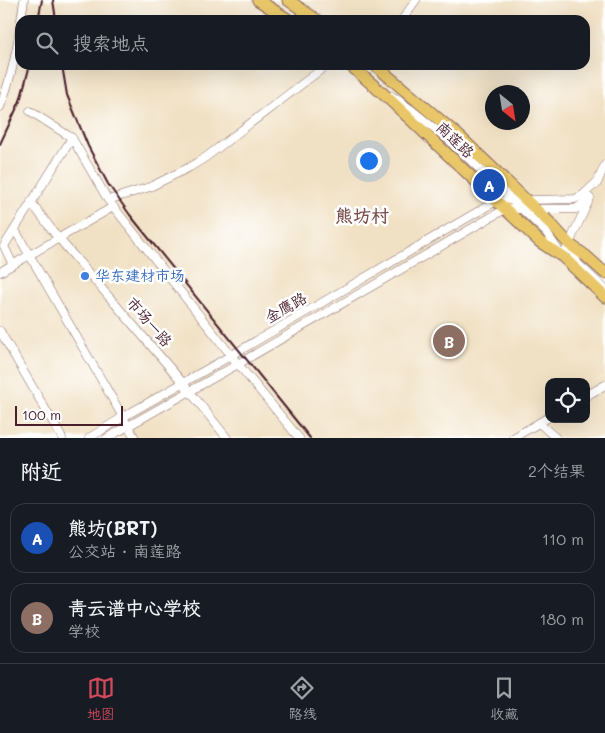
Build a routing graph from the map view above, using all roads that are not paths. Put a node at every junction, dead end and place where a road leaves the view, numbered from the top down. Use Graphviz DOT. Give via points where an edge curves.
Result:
graph roads {
  1 [pos="24,0"];
  2 [pos="258,0"];
  3 [pos="288,0"];
  4 [pos="416,0"];
  5 [pos="22,15"];
  6 [pos="281,15"];
  7 [pos="310,15"];
  8 [pos="406,15"];
  9 [pos="15,57"];
  10 [pos="320,70"];
  11 [pos="356,70"];
  12 [pos="381,70"];
  13 [pos="360,74"];
  14 [pos="0,107"];
  15 [pos="30,111"];
  16 [pos="72,138"];
  17 [pos="605,165"];
  18 [pos="598,181"];
  19 [pos="590,198"];
  20 [pos="108,200"];
  21 [pos="31,202"];
  22 [pos="505,203"];
  23 [pos="524,205"];
  24 [pos="113,207"];
  25 [pos="535,209"];
  26 [pos="15,230"];
  27 [pos="59,238"];
  28 [pos="569,244"];
  29 [pos="30,255"];
  30 [pos="563,257"];
  31 [pos="13,265"];
  32 [pos="0,272"];
  33 [pos="605,273"];
  34 [pos="605,288"];
  35 [pos="605,298"];
  36 [pos="0,331"];
  37 [pos="232,355"];
  38 [pos="238,364"];
  39 [pos="183,383"];
  40 [pos="605,385"];
  41 [pos="189,391"];
  42 [pos="590,394"];
  43 [pos="123,417"];
  44 [pos="545,420"];
  45 [pos="539,423"];
  46 [pos="128,426"];
  47 [pos="62,438"];
  48 [pos="89,438"];
  49 [pos="107,438"];
  50 [pos="135,438"];
  51 [pos="226,438"];
  52 [pos="299,438"];
  53 [pos="513,438"];
  54 [pos="556,438"];
  1 -- 5 [label="street"];
  2 -- 6 [label="highway"];
  3 -- 7 [label="highway"];
  4 -- 8 [label="street"];
  9 -- 14 [label="street"];
  10 -- 20 [label="street" via="190,167 150,187"];
  11 -- 13 [label="highway, 南莲路"];
  12 -- 23 [label="highway, 南莲路" via="460,137"];
  13 -- 22 [label="highway, 南莲路"];
  13 -- 22 [label="street" via="451,142"];
  15 -- 16 [label="street"];
  16 -- 20 [label="street"];
  16 -- 21 [label="street"];
  17 -- 18 [label="street"];
  18 -- 19 [label="street"];
  18 -- 23 [label="street" via="575,199"];
  19 -- 25 [label="street" via="576,209"];
  19 -- 28 [label="street"];
  20 -- 24 [label="street"];
  21 -- 26 [label="street"];
  21 -- 27 [label="street, 市场一路"];
  22 -- 23 [label="street"];
  22 -- 23 [label="street"];
  22 -- 30 [label="highway, 南莲路" via="540,242"];
  22 -- 37 [label="street, 金鹰路"];
  22 -- 38 [label="street, 金鹰路"];
  23 -- 25 [label="highway, 南莲路"];
  23 -- 30 [label="street"];
  24 -- 27 [label="street"];
  24 -- 37 [label="street"];
  25 -- 28 [label="highway, 南莲路"];
  26 -- 29 [label="street"];
  26 -- 31 [label="street" via="4,246"];
  27 -- 29 [label="street"];
  27 -- 39 [label="street, 市场一路"];
  28 -- 30 [label="street"];
  28 -- 33 [label="highway, 南莲路"];
  28 -- 34 [label="street" via="578,264"];
  29 -- 31 [label="street"];
  29 -- 43 [label="street"];
  30 -- 35 [label="highway, 南莲路"];
  31 -- 32 [label="street"];
  36 -- 47 [label="street"];
  37 -- 38 [label="street"];
  37 -- 39 [label="street, 金鹰路"];
  38 -- 41 [label="street, 金鹰路"];
  38 -- 52 [label="street"];
  39 -- 41 [label="street, 市场一路"];
  39 -- 43 [label="street, 金鹰路"];
  40 -- 42 [label="street"];
  41 -- 46 [label="street, 金鹰路"];
  41 -- 51 [label="street, 市场一路"];
  43 -- 46 [label="street"];
  43 -- 48 [label="street, 金鹰路"];
  44 -- 45 [label="street"];
  45 -- 53 [label="street"];
  45 -- 54 [label="street"];
  46 -- 49 [label="street, 金鹰路"];
  46 -- 50 [label="street"];
}
